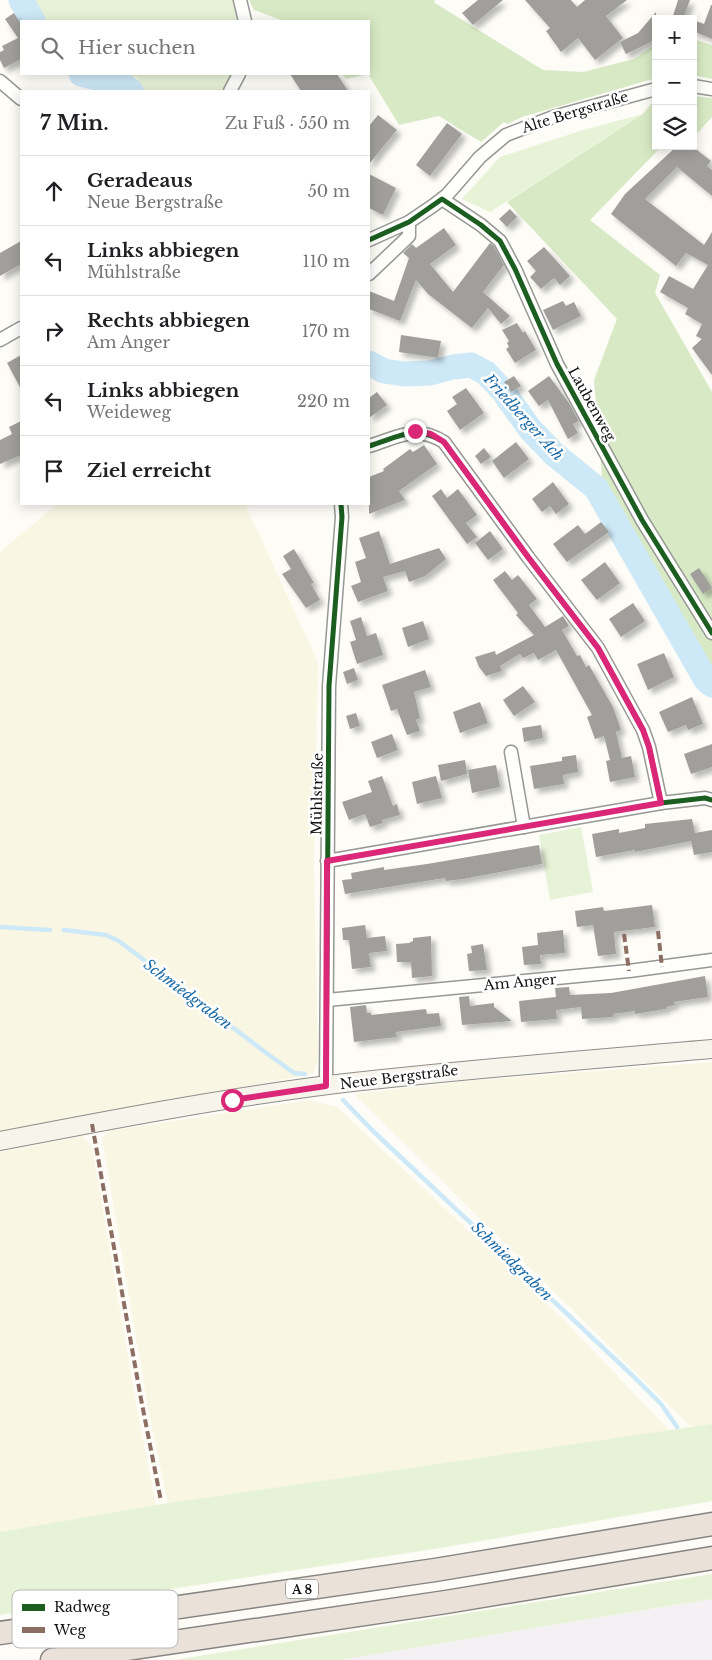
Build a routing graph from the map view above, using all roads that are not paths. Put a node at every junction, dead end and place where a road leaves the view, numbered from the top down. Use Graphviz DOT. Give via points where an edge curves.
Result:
graph roads {
  1 [pos="240,0"];
  2 [pos="245,20"];
  3 [pos="238,75"];
  4 [pos="0,81"];
  5 [pos="697,87"];
  6 [pos="712,89"];
  7 [pos="231,90"];
  8 [pos="652,90"];
  9 [pos="20,98"];
  10 [pos="442,199"];
  11 [pos="409,222"];
  12 [pos="370,240"];
  13 [pos="370,273"];
  14 [pos="20,329"];
  15 [pos="0,340"];
  16 [pos="370,446"];
  17 [pos="341,505"];
  18 [pos="712,633"];
  19 [pos="512,752"];
  20 [pos="712,800"];
  21 [pos="661,803"];
  22 [pos="524,828"];
  23 [pos="327,861"];
  24 [pos="712,960"];
  25 [pos="327,1000"];
  26 [pos="712,1049"];
  27 [pos="326,1086"];
  28 [pos="0,1141"];
  29 [pos="712,1524"];
  30 [pos="712,1558"];
  31 [pos="178,1607"];
  32 [pos="178,1641"];
  33 [pos="134,1648"];
  34 [pos="52,1660"];
  1 -- 2 [label="street"];
  3 -- 7 [label="street"];
  4 -- 9 [label="street"];
  5 -- 6 [label="street"];
  8 -- 10 [label="street, Alte Bergstraße" via="544,120 506,135 480,157"];
  10 -- 11 [label="street, Alte Bergstraße"];
  10 -- 18 [label="street, Laubenweg" via="500,240 557,364 642,520"];
  11 -- 12 [label="street, Alte Bergstraße"];
  11 -- 13 [label="street" via="409,236"];
  14 -- 15 [label="street"];
  16 -- 21 [label="street" via="415,431 431,434 444,442 598,648 643,730"];
  17 -- 23 [label="street, Mühlstraße" via="329,686"];
  19 -- 22 [label="street"];
  20 -- 21 [label="street"];
  21 -- 22 [label="street"];
  22 -- 23 [label="street"];
  23 -- 25 [label="street, Mühlstraße"];
  24 -- 25 [label="street, Am Anger" via="629,972"];
  25 -- 27 [label="street, Mühlstraße"];
  26 -- 27 [label="main road, Neue Bergstraße" via="460,1070"];
  27 -- 28 [label="main road, Neue Bergstraße"];
  29 -- 31 [label="highway, A 8" via="435,1570"];
  30 -- 32 [label="highway"];
  33 -- 34 [label="highway"];
}
